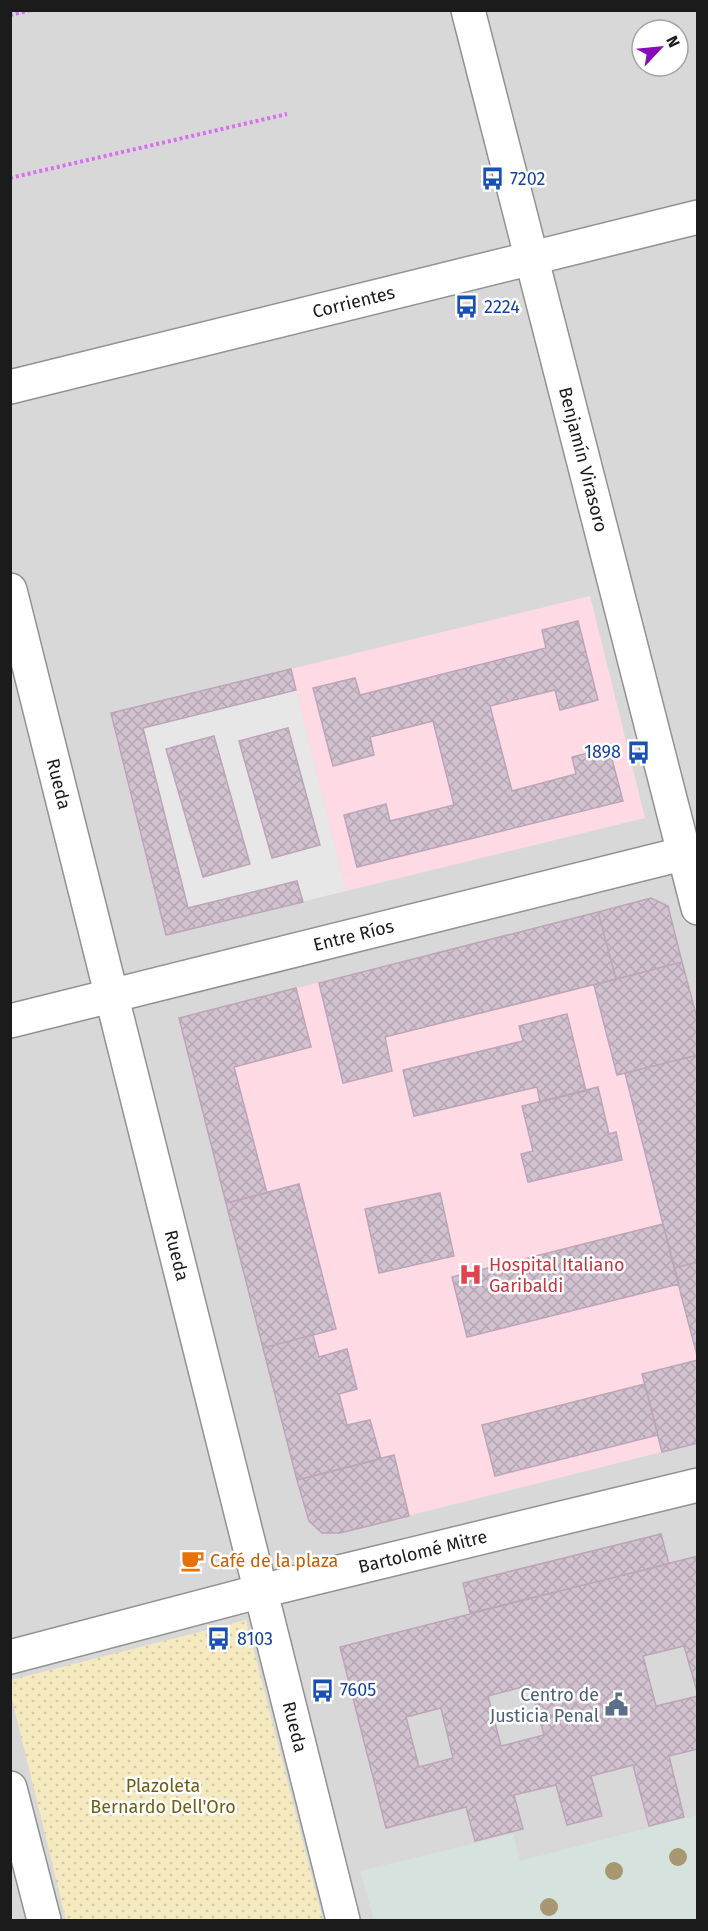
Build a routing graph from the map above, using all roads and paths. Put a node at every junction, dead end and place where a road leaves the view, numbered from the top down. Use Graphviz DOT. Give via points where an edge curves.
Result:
graph roads {
  1 [pos="31,10"];
  2 [pos="468,10"];
  3 [pos="10,15"];
  4 [pos="287,114"];
  5 [pos="10,178"];
  6 [pos="698,217"];
  7 [pos="532,259"];
  8 [pos="10,387"];
  9 [pos="10,590"];
  10 [pos="690,852"];
  11 [pos="698,908"];
  12 [pos="112,995"];
  13 [pos="10,1021"];
  14 [pos="698,1485"];
  15 [pos="261,1591"];
  16 [pos="10,1657"];
  17 [pos="10,1788"];
  18 [pos="44,1920"];
  19 [pos="343,1920"];
  1 -- 3 [label="path"];
  2 -- 7 [label="street, Benjamín Virasoro"];
  4 -- 5 [label="path"];
  6 -- 7 [label="street, Corrientes"];
  7 -- 8 [label="street, Corrientes"];
  7 -- 10 [label="street, Benjamín Virasoro"];
  9 -- 12 [label="street, Rueda"];
  10 -- 11 [label="street, Benjamín Virasoro"];
  10 -- 12 [label="street, Entre Ríos"];
  12 -- 13 [label="street, Entre Ríos"];
  12 -- 15 [label="street, Rueda"];
  14 -- 15 [label="street, Bartolomé Mitre"];
  15 -- 16 [label="street, Bartolomé Mitre"];
  15 -- 19 [label="street, Rueda"];
  17 -- 18 [label="street"];
}
